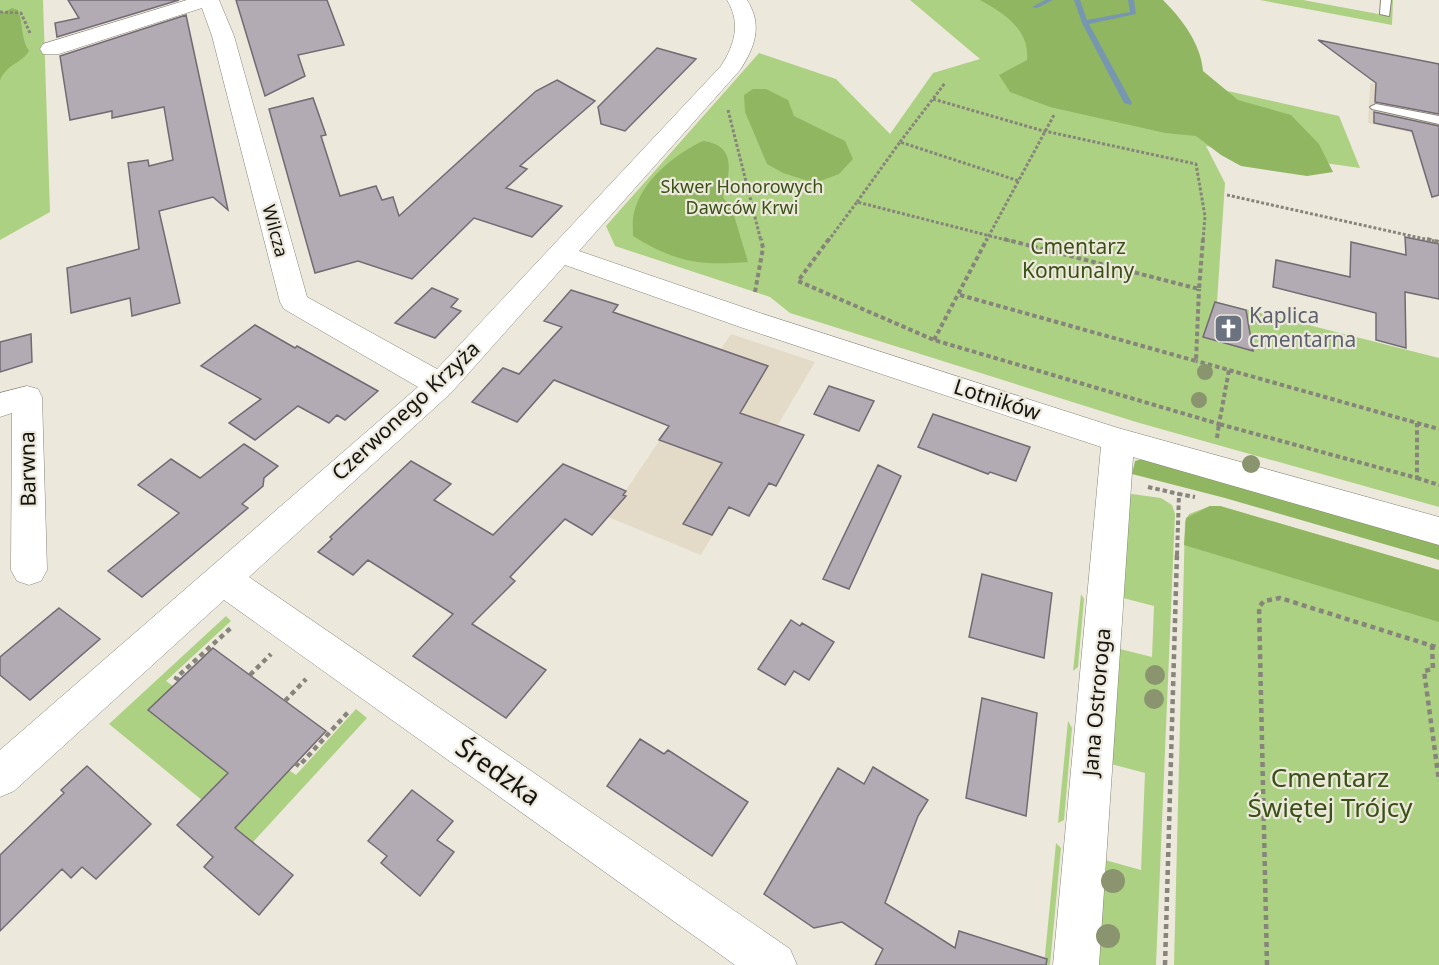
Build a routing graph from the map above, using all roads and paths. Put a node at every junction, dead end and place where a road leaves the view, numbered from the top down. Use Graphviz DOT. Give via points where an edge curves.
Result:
graph roads {
  1 [pos="209,0"];
  2 [pos="737,0"];
  3 [pos="1386,0"];
  4 [pos="0,12"];
  5 [pos="21,13"];
  6 [pos="1385,14"];
  7 [pos="51,49"];
  8 [pos="720,81"];
  9 [pos="945,83"];
  10 [pos="933,99"];
  11 [pos="1376,107"];
  12 [pos="1054,115"];
  13 [pos="1439,120"];
  14 [pos="1047,130"];
  15 [pos="900,142"];
  16 [pos="1018,181"];
  17 [pos="1227,195"];
  18 [pos="857,202"];
  19 [pos="988,237"];
  20 [pos="1439,242"];
  21 [pos="560,254"];
  22 [pos="1199,290"];
  23 [pos="754,295"];
  24 [pos="960,295"];
  25 [pos="934,340"];
  26 [pos="1196,361"];
  27 [pos="1230,370"];
  28 [pos="440,385"];
  29 [pos="0,405"];
  30 [pos="1417,423"];
  31 [pos="1219,424"];
  32 [pos="1439,429"];
  33 [pos="1118,440"];
  34 [pos="1417,478"];
  35 [pos="1115,479"];
  36 [pos="1439,485"];
  37 [pos="1179,494"];
  38 [pos="1201,498"];
  39 [pos="1439,531"];
  40 [pos="29,570"];
  41 [pos="223,579"];
  42 [pos="235,624"];
  43 [pos="1432,645"];
  44 [pos="1439,648"];
  45 [pos="274,652"];
  46 [pos="250,675"];
  47 [pos="309,676"];
  48 [pos="179,680"];
  49 [pos="285,701"];
  50 [pos="352,707"];
  51 [pos="295,764"];
  52 [pos="0,777"];
  53 [pos="1439,781"];
  54 [pos="774,965"];
  55 [pos="1076,965"];
  56 [pos="1166,965"];
  57 [pos="1267,965"];
  1 -- 7 [label="street"];
  1 -- 28 [label="street, Wilcza" via="223,36 294,302"];
  2 -- 8 [label="street, Czerwonego Krzyża" via="746,19 746,38 741,53"];
  3 -- 6 [label="lane"];
  4 -- 5 [label="path"];
  8 -- 21 [label="street, Czerwonego Krzyża"];
  8 -- 23 [label="path" via="763,248"];
  9 -- 10 [label="path"];
  10 -- 14 [label="path"];
  10 -- 15 [label="path"];
  11 -- 13 [label="lane"];
  12 -- 14 [label="path"];
  14 -- 16 [label="path"];
  14 -- 22 [label="path" via="1196,164 1205,216"];
  15 -- 16 [label="path"];
  15 -- 18 [label="path"];
  16 -- 19 [label="path"];
  17 -- 20 [label="path"];
  18 -- 19 [label="path"];
  18 -- 25 [label="path" via="798,281"];
  19 -- 22 [label="path"];
  19 -- 24 [label="path"];
  21 -- 28 [label="street, Czerwonego Krzyża"];
  21 -- 33 [label="street, Lotników"];
  22 -- 26 [label="path"];
  24 -- 25 [label="path"];
  24 -- 26 [label="path"];
  25 -- 31 [label="path"];
  26 -- 27 [label="path"];
  27 -- 30 [label="path"];
  27 -- 31 [label="path"];
  28 -- 41 [label="street, Czerwonego Krzyża"];
  29 -- 40 [label="street, Barwna" via="27,397"];
  30 -- 32 [label="path"];
  30 -- 34 [label="path"];
  31 -- 34 [label="path"];
  33 -- 35 [label="street, Jana Ostroroga"];
  33 -- 39 [label="street, Lotników"];
  34 -- 36 [label="path"];
  35 -- 37 [label="path"];
  35 -- 55 [label="street, Jana Ostroroga"];
  37 -- 38 [label="path"];
  37 -- 56 [label="path"];
  41 -- 52 [label="street, Czerwonego Krzyża"];
  41 -- 54 [label="street, Średzka"];
  42 -- 48 [label="path" via="176,678"];
  43 -- 44 [label="path"];
  43 -- 53 [label="path" via="1433,669 1424,671"];
  43 -- 57 [label="path" via="1280,598 1264,601 1259,607"];
  45 -- 46 [label="path"];
  47 -- 49 [label="path"];
  50 -- 51 [label="path" via="299,766"];
}
